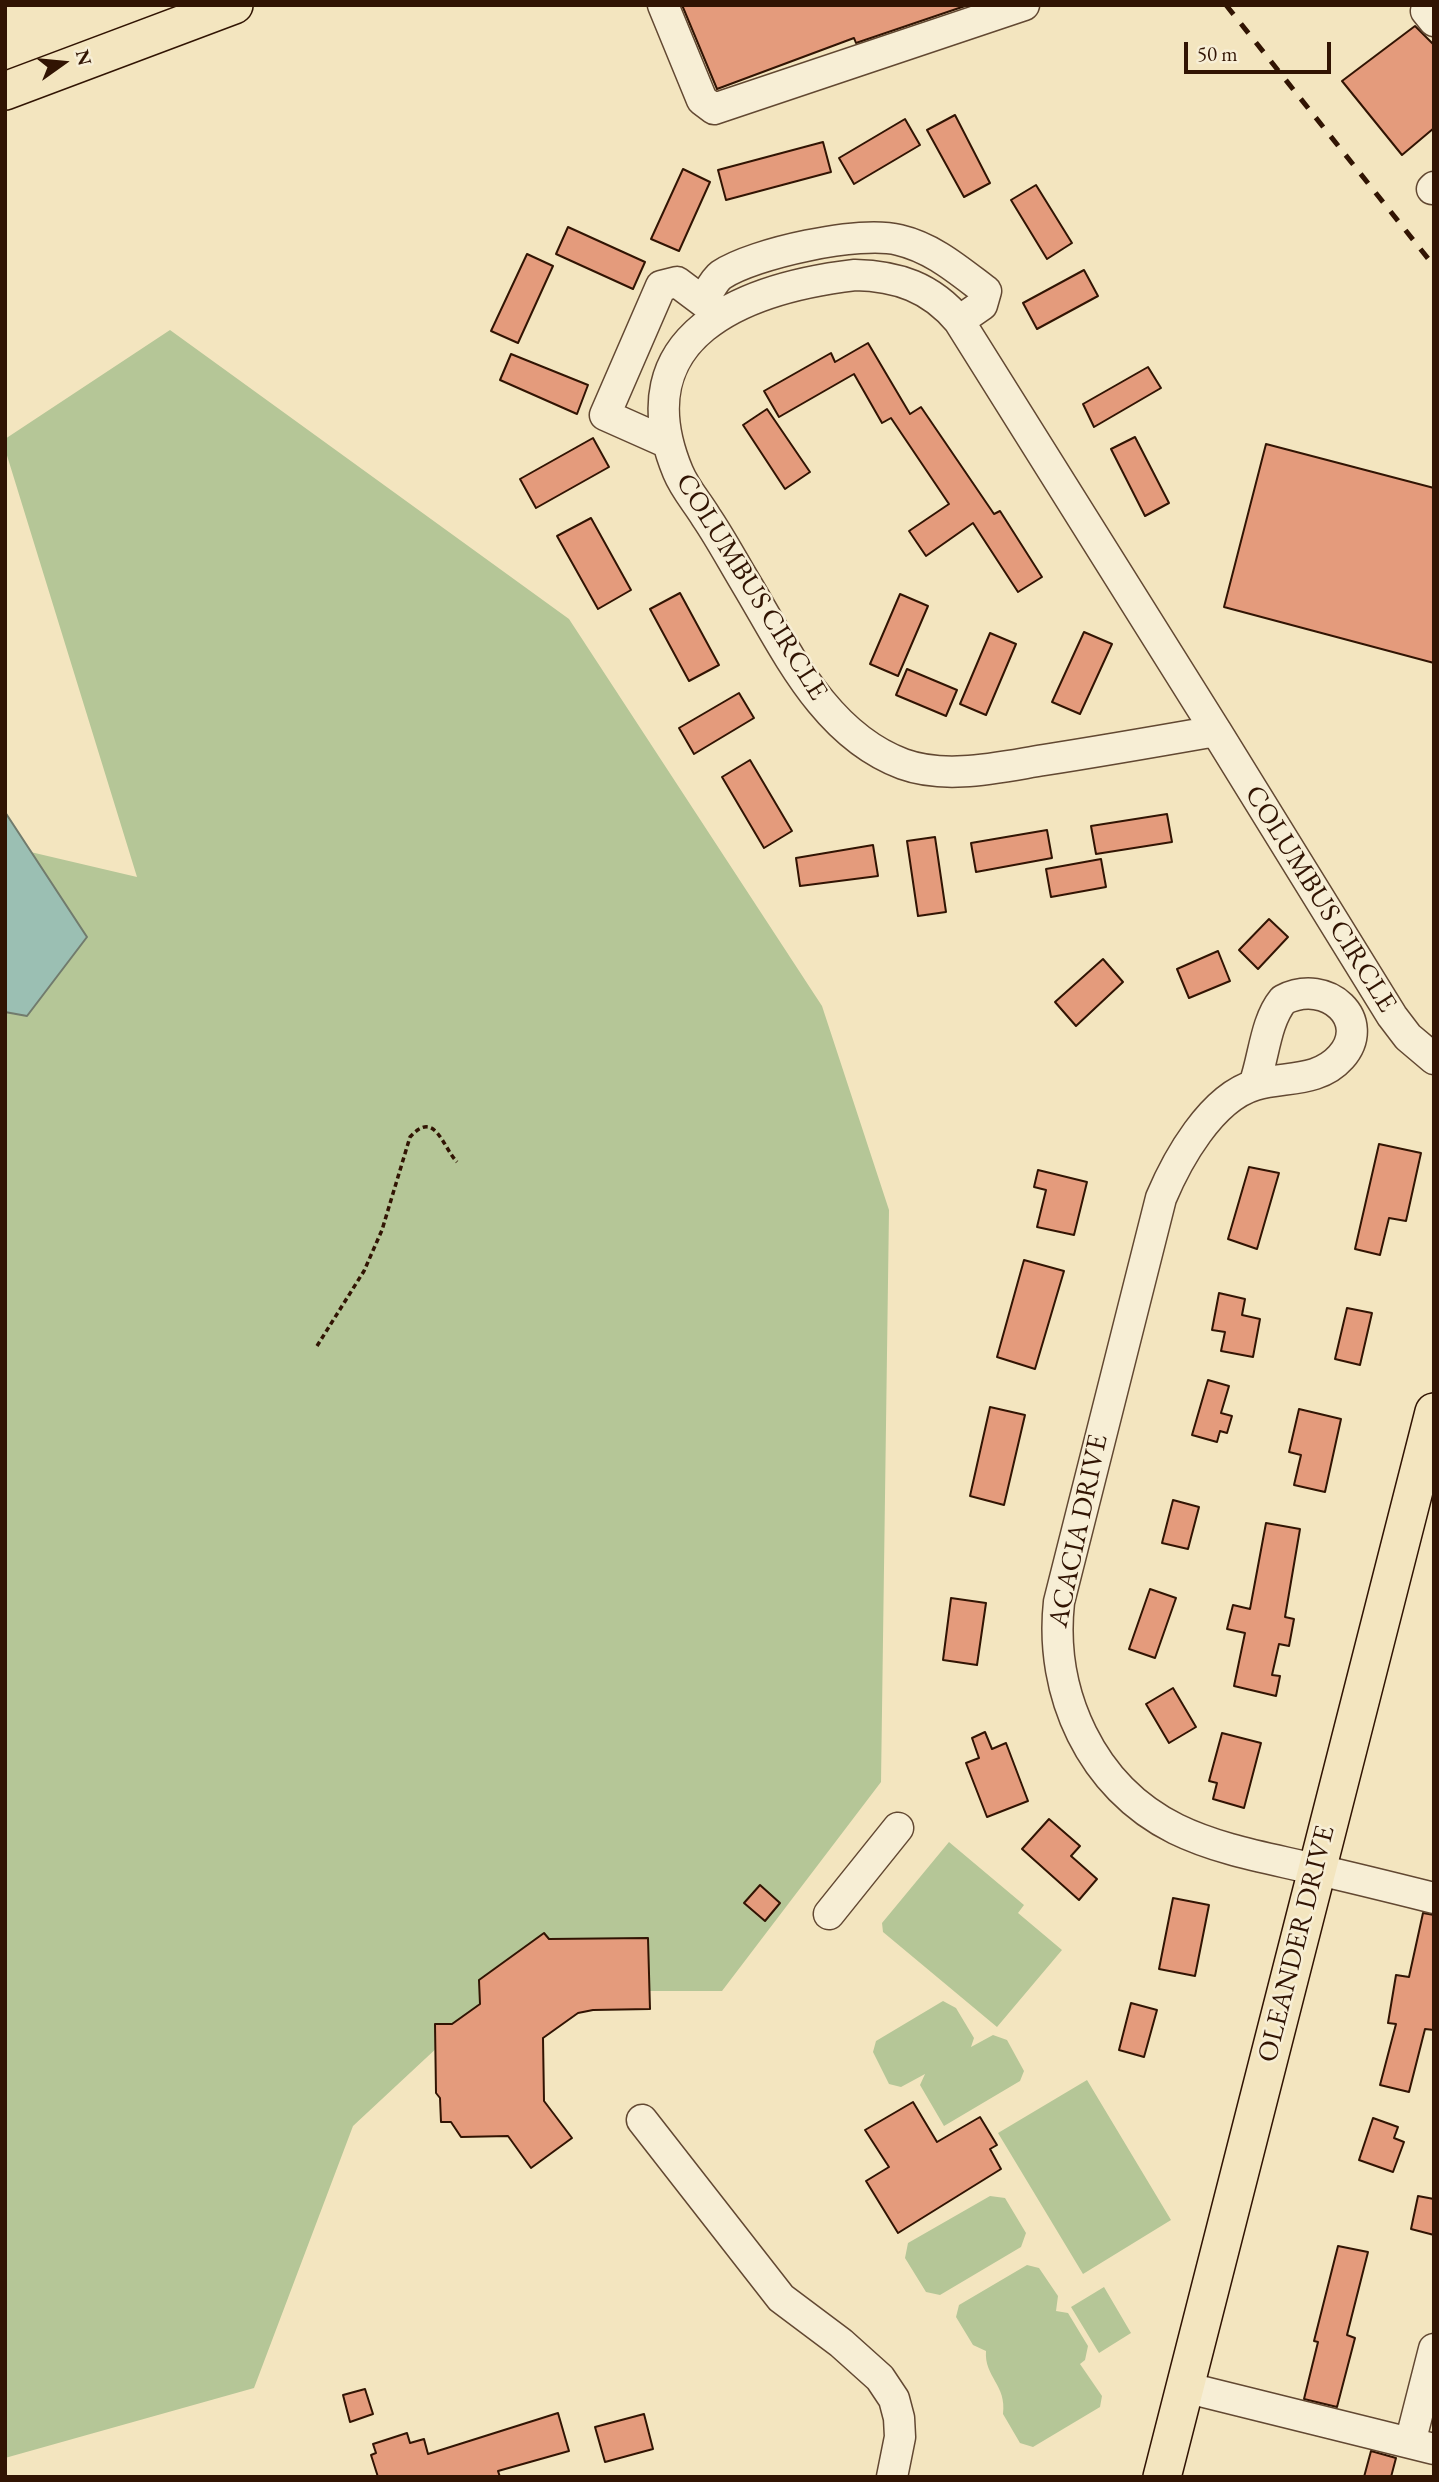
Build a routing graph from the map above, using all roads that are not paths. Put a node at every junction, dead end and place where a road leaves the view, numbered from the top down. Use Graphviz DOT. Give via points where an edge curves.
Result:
graph roads {
  1 [pos="233,5"];
  2 [pos="663,5"];
  3 [pos="1024,5"];
  4 [pos="5,91"];
  5 [pos="842,239"];
  6 [pos="845,276"];
  7 [pos="712,308"];
  8 [pos="959,321"];
  9 [pos="668,443"];
  10 [pos="1216,731"];
  11 [pos="1434,1059"];
  12 [pos="1254,1085"];
  13 [pos="1434,1412"];
  14 [pos="898,1828"];
  15 [pos="1316,1869"];
  16 [pos="1434,1898"];
  17 [pos="829,1914"];
  18 [pos="642,2120"];
  19 [pos="1434,2349"];
  20 [pos="1184,2387"];
  21 [pos="1422,2446"];
  22 [pos="892,2477"];
  23 [pos="1162,2477"];
  1 -- 4 [label="main road"];
  2 -- 3 [label="street" via="702,100 714,109"];
  5 -- 6 [label="street"];
  5 -- 7 [label="street" via="751,260 719,276"];
  5 -- 8 [label="street" via="897,239 939,254 986,291 982,305"];
  6 -- 7 [label="street, COLUMBUS CIRCLE"];
  6 -- 8 [label="street, COLUMBUS CIRCLE" via="884,276 910,283 933,295"];
  7 -- 9 [label="street, COLUMBUS CIRCLE" via="675,361 664,411"];
  7 -- 9 [label="street" via="677,282 661,286 605,415"];
  8 -- 10 [label="street, COLUMBUS CIRCLE"];
  9 -- 10 [label="street, COLUMBUS CIRCLE" via="685,487 817,697 855,738 877,752 905,764 948,771"];
  10 -- 11 [label="street, COLUMBUS CIRCLE" via="1392,1016"];
  12 -- 15 [label="street, ACACIA DRIVE" via="1232,1098 1202,1127 1161,1198 1066,1564 1056,1646 1064,1690 1080,1732 1104,1769 1135,1803 1191,1835"];
  13 -- 15 [label="main road, OLEANDER DRIVE"];
  14 -- 17 [label="street"];
  15 -- 16 [label="street, ACACIA DRIVE"];
  15 -- 20 [label="main road, OLEANDER DRIVE"];
  18 -- 22 [label="street" via="781,2298 880,2378 894,2399 899,2418"];
  19 -- 21 [label="street"];
  20 -- 21 [label="street"];
  20 -- 23 [label="main road, OLEANDER DRIVE"];
}
